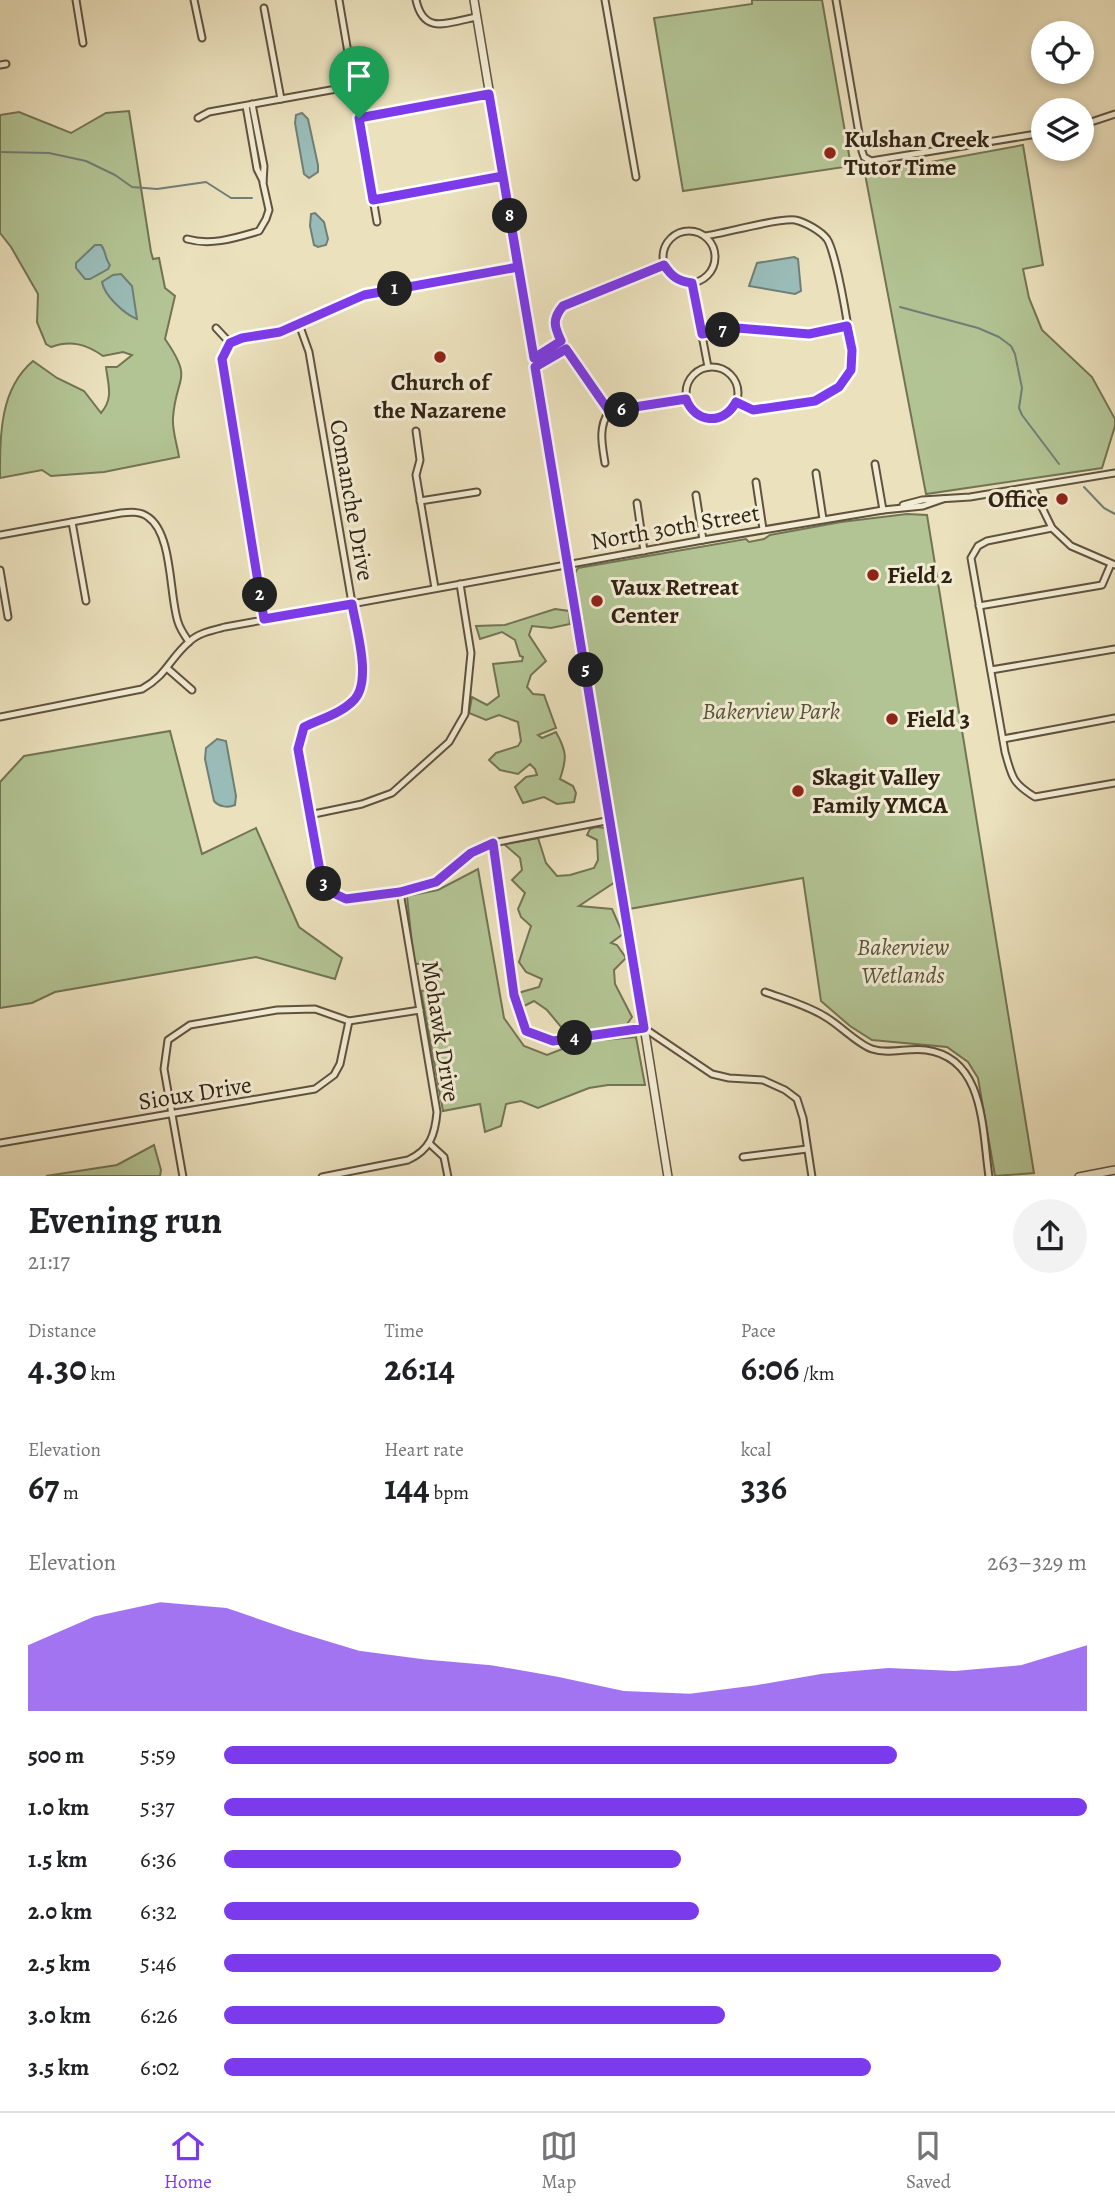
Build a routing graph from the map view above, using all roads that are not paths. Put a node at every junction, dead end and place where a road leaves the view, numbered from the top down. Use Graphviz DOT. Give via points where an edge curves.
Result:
graph roads {
  1 [pos="76,0"];
  2 [pos="194,0"];
  3 [pos="339,0"];
  4 [pos="416,0"];
  5 [pos="474,0"];
  6 [pos="605,0"];
  7 [pos="836,0"];
  8 [pos="264,8"];
  9 [pos="477,17"];
  10 [pos="202,38"];
  11 [pos="83,43"];
  12 [pos="353,86"];
  13 [pos="489,94"];
  14 [pos="281,99"];
  15 [pos="249,105"];
  16 [pos="1115,114"];
  17 [pos="198,118"];
  18 [pos="359,118"];
  19 [pos="1094,121"];
  20 [pos="1031,134"];
  21 [pos="503,176"];
  22 [pos="636,177"];
  23 [pos="373,200"];
  24 [pos="377,222"];
  25 [pos="705,236"];
  26 [pos="187,239"];
  27 [pos="664,265"];
  28 [pos="518,267"];
  29 [pos="692,283"];
  30 [pos="299,324"];
  31 [pos="847,326"];
  32 [pos="216,328"];
  33 [pos="702,334"];
  34 [pos="561,341"];
  35 [pos="230,343"];
  36 [pos="566,349"];
  37 [pos="534,358"];
  38 [pos="535,367"];
  39 [pos="708,367"];
  40 [pos="686,399"];
  41 [pos="736,402"];
  42 [pos="609,411"];
  43 [pos="416,431"];
  44 [pos="605,463"];
  45 [pos="875,464"];
  46 [pos="816,472"];
  47 [pos="1115,473"];
  48 [pos="756,482"];
  49 [pos="1032,486"];
  50 [pos="477,492"];
  51 [pos="696,495"];
  52 [pos="420,501"];
  53 [pos="637,503"];
  54 [pos="883,510"];
  55 [pos="823,519"];
  56 [pos="72,522"];
  57 [pos="1052,528"];
  58 [pos="763,530"];
  59 [pos="0,536"];
  60 [pos="703,540"];
  61 [pos="644,551"];
  62 [pos="568,564"];
  63 [pos="1113,564"];
  64 [pos="0,570"];
  65 [pos="460,584"];
  66 [pos="435,588"];
  67 [pos="86,601"];
  68 [pos="352,604"];
  69 [pos="979,606"];
  70 [pos="8,617"];
  71 [pos="264,619"];
  72 [pos="189,642"];
  73 [pos="1115,649"];
  74 [pos="168,669"];
  75 [pos="991,670"];
  76 [pos="192,690"];
  77 [pos="0,717"];
  78 [pos="1115,718"];
  79 [pos="1003,739"];
  80 [pos="1115,783"];
  81 [pos="309,815"];
  82 [pos="611,820"];
  83 [pos="493,843"];
  84 [pos="400,892"];
  85 [pos="765,992"];
  86 [pos="420,1010"];
  87 [pos="349,1021"];
  88 [pos="644,1028"];
  89 [pos="172,1114"];
  90 [pos="0,1143"];
  91 [pos="430,1144"];
  92 [pos="807,1149"];
  93 [pos="743,1157"];
  94 [pos="1115,1170"];
  95 [pos="183,1176"];
  96 [pos="326,1176"];
  97 [pos="448,1176"];
  98 [pos="668,1176"];
  99 [pos="812,1176"];
  100 [pos="989,1176"];
  101 [pos="1084,1176"];
  1 -- 11 [label="street"];
  2 -- 10 [label="street"];
  3 -- 12 [label="street"];
  4 -- 9 [label="street" via="419,15 428,23"];
  5 -- 9 [label="street"];
  6 -- 22 [label="street"];
  7 -- 20 [label="street" via="862,151 871,161"];
  8 -- 14 [label="street"];
  9 -- 13 [label="street"];
  12 -- 14 [label="street"];
  12 -- 18 [label="street"];
  13 -- 18 [label="street"];
  13 -- 21 [label="street"];
  14 -- 15 [label="street"];
  15 -- 17 [label="street"];
  15 -- 26 [label="street" via="267,219 259,231 202,243"];
  16 -- 19 [label="street"];
  18 -- 23 [label="street"];
  21 -- 23 [label="street"];
  21 -- 28 [label="street"];
  23 -- 24 [label="street"];
  25 -- 27 [label="street" via="684,231 674,235 666,244"];
  25 -- 29 [label="street" via="715,254 714,264 709,273"];
  25 -- 31 [label="street" via="794,220 812,227 826,238 834,254"];
  27 -- 29 [label="street" via="680,282"];
  27 -- 34 [label="street" via="563,306 553,324"];
  28 -- 30 [label="street" via="364,295"];
  28 -- 37 [label="street"];
  29 -- 33 [label="street"];
  30 -- 35 [label="street"];
  30 -- 68 [label="street, Comanche Drive" via="309,352"];
  31 -- 33 [label="street" via="809,334 737,328"];
  31 -- 41 [label="street" via="851,370 839,387 802,403 753,410"];
  32 -- 35 [label="street"];
  33 -- 39 [label="street"];
  34 -- 36 [label="street"];
  34 -- 37 [label="street"];
  35 -- 71 [label="street" via="222,359"];
  36 -- 38 [label="street"];
  36 -- 42 [label="street"];
  37 -- 38 [label="street"];
  38 -- 62 [label="street"];
  39 -- 40 [label="street" via="690,378"];
  39 -- 41 [label="street" via="732,377"];
  40 -- 41 [label="street" via="694,413 710,419 726,415"];
  40 -- 42 [label="street"];
  42 -- 44 [label="street" via="602,422"];
  43 -- 52 [label="street"];
  45 -- 54 [label="street"];
  46 -- 55 [label="street"];
  47 -- 49 [label="street, North 30th Street"];
  48 -- 58 [label="street"];
  49 -- 54 [label="street, North 30th Street" via="922,500"];
  49 -- 57 [label="street"];
  50 -- 52 [label="street"];
  51 -- 60 [label="street"];
  52 -- 66 [label="street"];
  53 -- 61 [label="street"];
  54 -- 55 [label="street, North 30th Street"];
  55 -- 58 [label="street, North 30th Street"];
  56 -- 59 [label="street"];
  56 -- 67 [label="street"];
  56 -- 72 [label="street" via="121,513 148,516 164,542 178,624"];
  57 -- 63 [label="street" via="1071,546"];
  57 -- 69 [label="street" via="978,546 971,558"];
  58 -- 60 [label="street, North 30th Street"];
  60 -- 61 [label="street, North 30th Street"];
  61 -- 62 [label="street, North 30th Street"];
  62 -- 65 [label="street, North 30th Street"];
  62 -- 82 [label="street"];
  63 -- 69 [label="street" via="1102,585"];
  64 -- 70 [label="street"];
  65 -- 66 [label="street, North 30th Street"];
  65 -- 81 [label="street" via="471,653 465,714 449,742 392,793"];
  66 -- 68 [label="street, North 30th Street"];
  68 -- 71 [label="street, North 30th Street"];
  68 -- 81 [label="street, Comanche Drive" via="364,673 356,699 304,727 298,749"];
  69 -- 75 [label="street"];
  71 -- 72 [label="street, North 30th Street" via="212,630"];
  72 -- 74 [label="street, North 30th Street"];
  73 -- 75 [label="street"];
  74 -- 76 [label="street"];
  74 -- 77 [label="street, North 30th Street" via="142,689"];
  75 -- 79 [label="street"];
  78 -- 79 [label="street"];
  79 -- 80 [label="street" via="1018,787 1035,797"];
  81 -- 84 [label="street, Comanche Drive" via="325,887 346,899"];
  82 -- 83 [label="street, Comanche Drive"];
  82 -- 88 [label="street"];
  83 -- 84 [label="street, Comanche Drive" via="471,853 436,882"];
  83 -- 88 [label="street" via="514,995 526,1031 553,1041"];
  84 -- 86 [label="street, Mohawk Drive"];
  85 -- 100 [label="street" via="813,1010 871,1049 925,1050 953,1058 976,1092"];
  86 -- 87 [label="street"];
  86 -- 91 [label="street, Mohawk Drive" via="437,1112"];
  87 -- 89 [label="street, Sioux Drive" via="340,1064 334,1075 315,1089"];
  87 -- 89 [label="street" via="314,1009 277,1010 190,1025 168,1040 164,1069"];
  88 -- 92 [label="street" via="712,1074 763,1080 785,1090 797,1099"];
  88 -- 98 [label="street"];
  89 -- 90 [label="street, Sioux Drive"];
  89 -- 95 [label="street"];
  91 -- 96 [label="street" via="408,1160"];
  91 -- 97 [label="street" via="444,1157"];
  92 -- 93 [label="street"];
  92 -- 99 [label="street"];
  94 -- 101 [label="street"];
}
